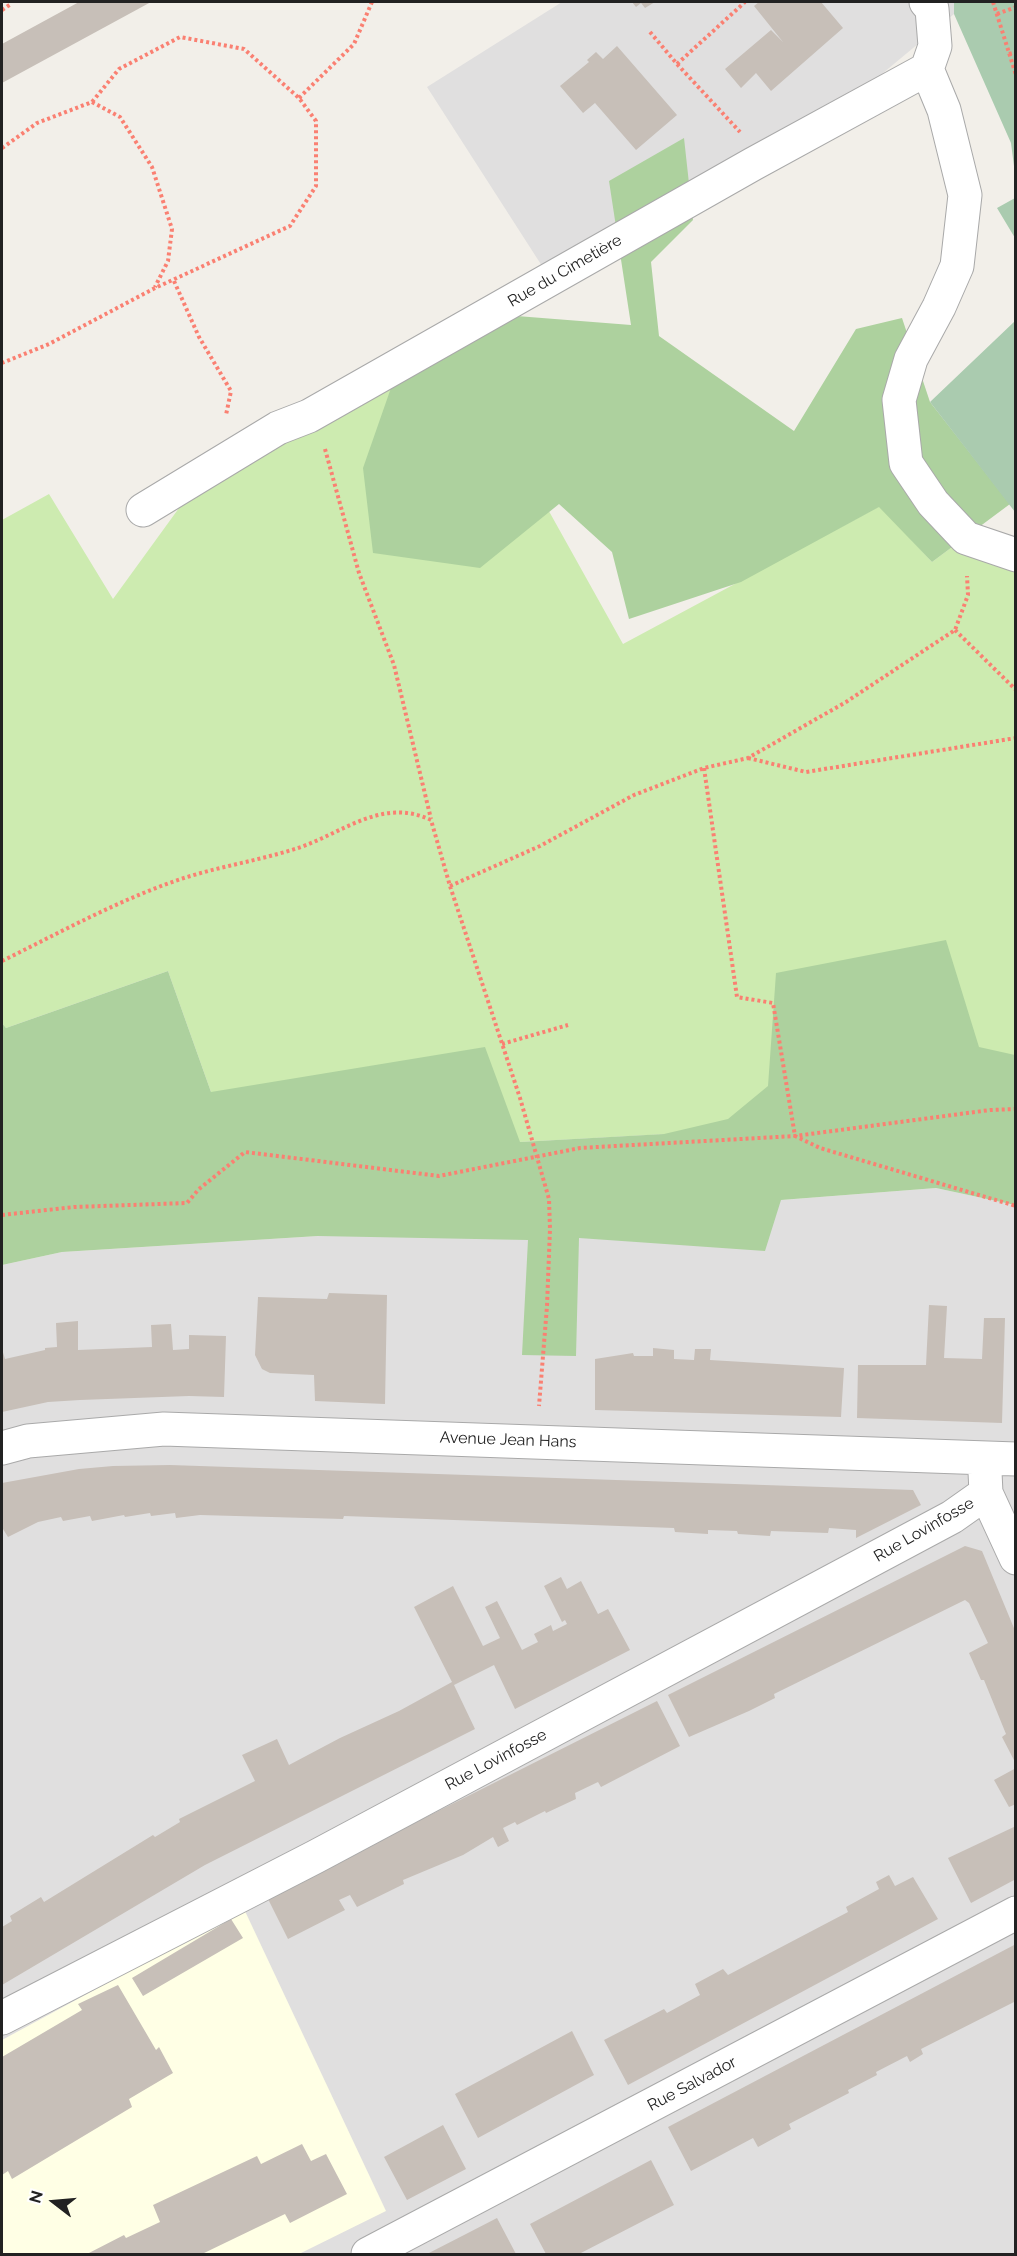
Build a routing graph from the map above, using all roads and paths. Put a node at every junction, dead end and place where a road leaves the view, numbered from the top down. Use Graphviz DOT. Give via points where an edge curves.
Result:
graph roads {
  1 [pos="372,2"];
  2 [pos="745,2"];
  3 [pos="926,2"];
  4 [pos="993,2"];
  5 [pos="11,4"];
  6 [pos="1016,7"];
  7 [pos="2,10"];
  8 [pos="997,14"];
  9 [pos="650,32"];
  10 [pos="1016,52"];
  11 [pos="1009,54"];
  12 [pos="677,64"];
  13 [pos="927,69"];
  14 [pos="1016,75"];
  15 [pos="298,98"];
  16 [pos="93,102"];
  17 [pos="2,148"];
  18 [pos="764,158"];
  19 [pos="174,281"];
  20 [pos="155,288"];
  21 [pos="2,363"];
  22 [pos="309,416"];
  23 [pos="231,456"];
  24 [pos="143,510"];
  25 [pos="966,538"];
  26 [pos="1016,555"];
  27 [pos="955,630"];
  28 [pos="1016,690"];
  29 [pos="1016,738"];
  30 [pos="748,758"];
  31 [pos="704,768"];
  32 [pos="431,820"];
  33 [pos="450,886"];
  34 [pos="2,961"];
  35 [pos="568,1025"];
  36 [pos="502,1044"];
  37 [pos="1016,1109"];
  38 [pos="795,1137"];
  39 [pos="538,1157"];
  40 [pos="1016,1206"];
  41 [pos="2,1215"];
  42 [pos="536,1441"];
  43 [pos="2,1448"];
  44 [pos="1000,1459"];
  45 [pos="986,1493"];
  46 [pos="1016,1557"];
  47 [pos="1016,1913"];
  48 [pos="2,2018"];
  49 [pos="368,2254"];
  1 -- 15 [label="path" via="354,44"];
  2 -- 12 [label="path"];
  3 -- 13 [label="street" via="932,9 935,46"];
  4 -- 8 [label="path"];
  5 -- 7 [label="path"];
  6 -- 8 [label="path"];
  8 -- 11 [label="path"];
  9 -- 12 [label="path"];
  10 -- 11 [label="path"];
  11 -- 14 [label="path"];
  12 -- 18 [label="path"];
  13 -- 18 [label="street, Rue du Cimetière"];
  13 -- 25 [label="street" via="944,110 965,195 957,266 911,359 899,400 906,464 933,503"];
  15 -- 16 [label="path" via="244,49 180,37 119,69"];
  15 -- 19 [label="path" via="316,122 316,186 290,226"];
  16 -- 17 [label="path" via="37,123"];
  16 -- 20 [label="path" via="120,117 152,166 172,229 168,261"];
  18 -- 22 [label="street, Rue du Cimetière"];
  19 -- 20 [label="path"];
  19 -- 23 [label="path" via="199,337 231,391 223,435"];
  20 -- 21 [label="path" via="49,344"];
  22 -- 23 [label="street, Rue du Cimetière" via="278,428"];
  22 -- 32 [label="path" via="322,437 359,573 394,665"];
  23 -- 24 [label="street, Rue du Cimetière"];
  25 -- 26 [label="street"];
  25 -- 27 [label="path" via="968,595"];
  27 -- 28 [label="path"];
  27 -- 30 [label="path" via="846,702"];
  29 -- 30 [label="path" via="806,772"];
  30 -- 31 [label="path"];
  31 -- 33 [label="path" via="634,795 540,846"];
  31 -- 38 [label="path" via="737,997 773,1002"];
  32 -- 33 [label="path"];
  32 -- 34 [label="path" via="417,813 374,814 299,847 176,881 100,912"];
  33 -- 36 [label="path"];
  35 -- 36 [label="path"];
  36 -- 39 [label="path"];
  37 -- 38 [label="path"];
  38 -- 39 [label="path" via="580,1148"];
  38 -- 40 [label="path" via="820,1148"];
  39 -- 41 [label="path" via="440,1176 245,1152 187,1203 74,1207"];
  39 -- 42 [label="path" via="549,1199 550,1229"];
  42 -- 43 [label="street, Avenue Jean Hans" via="164,1430 28,1441"];
  42 -- 44 [label="street, Avenue Jean Hans"];
  44 -- 45 [label="street"];
  45 -- 46 [label="street"];
  45 -- 48 [label="street, Rue Lovinfosse" via="942,1522 325,1852"];
  47 -- 49 [label="street, Rue Salvador"];
}
